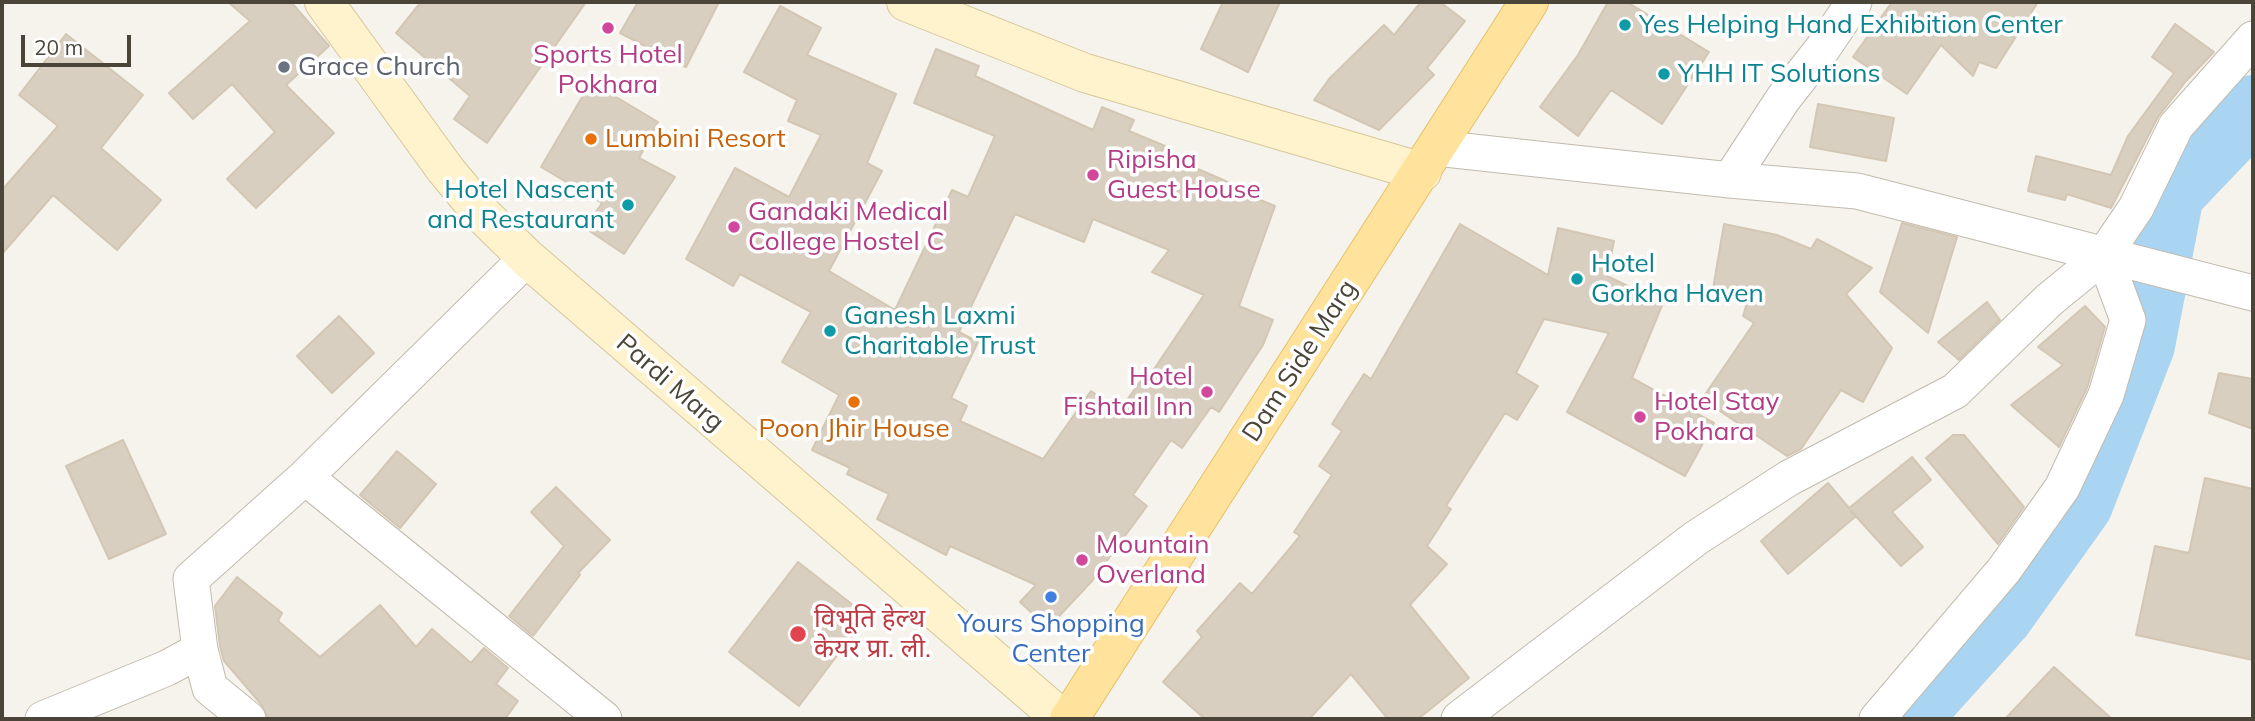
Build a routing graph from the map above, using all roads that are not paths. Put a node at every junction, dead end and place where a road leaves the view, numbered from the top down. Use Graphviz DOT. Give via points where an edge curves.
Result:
graph roads {
  1 [pos="324,2"];
  2 [pos="906,2"];
  3 [pos="1529,2"];
  4 [pos="1854,2"];
  5 [pos="2253,38"];
  6 [pos="1429,160"];
  7 [pos="1730,180"];
  8 [pos="527,258"];
  9 [pos="2118,258"];
  10 [pos="2249,284"];
  11 [pos="304,477"];
  12 [pos="200,650"];
  13 [pos="43,719"];
  14 [pos="248,719"];
  15 [pos="604,719"];
  16 [pos="1062,719"];
  17 [pos="1069,719"];
  18 [pos="1459,719"];
  19 [pos="1877,719"];
  1 -- 8 [label="main road, Pardi Marg" via="445,169"];
  2 -- 6 [label="main road" via="1085,73"];
  3 -- 6 [label="main road, Dam Side Marg"];
  4 -- 7 [label="street"];
  5 -- 9 [label="street" via="2176,126 2136,208"];
  6 -- 7 [label="street"];
  6 -- 17 [label="main road, Dam Side Marg"];
  7 -- 9 [label="street" via="1857,191"];
  8 -- 11 [label="street"];
  8 -- 16 [label="main road, Pardi Marg"];
  9 -- 10 [label="street" via="2190,279"];
  9 -- 18 [label="street" via="2049,300 1955,390 1788,478 1696,538"];
  9 -- 19 [label="street" via="2128,320 2106,395 2062,488 2004,570"];
  11 -- 12 [label="street" via="191,579"];
  11 -- 15 [label="street"];
  12 -- 13 [label="street"];
  12 -- 14 [label="street" via="210,688"];
}
